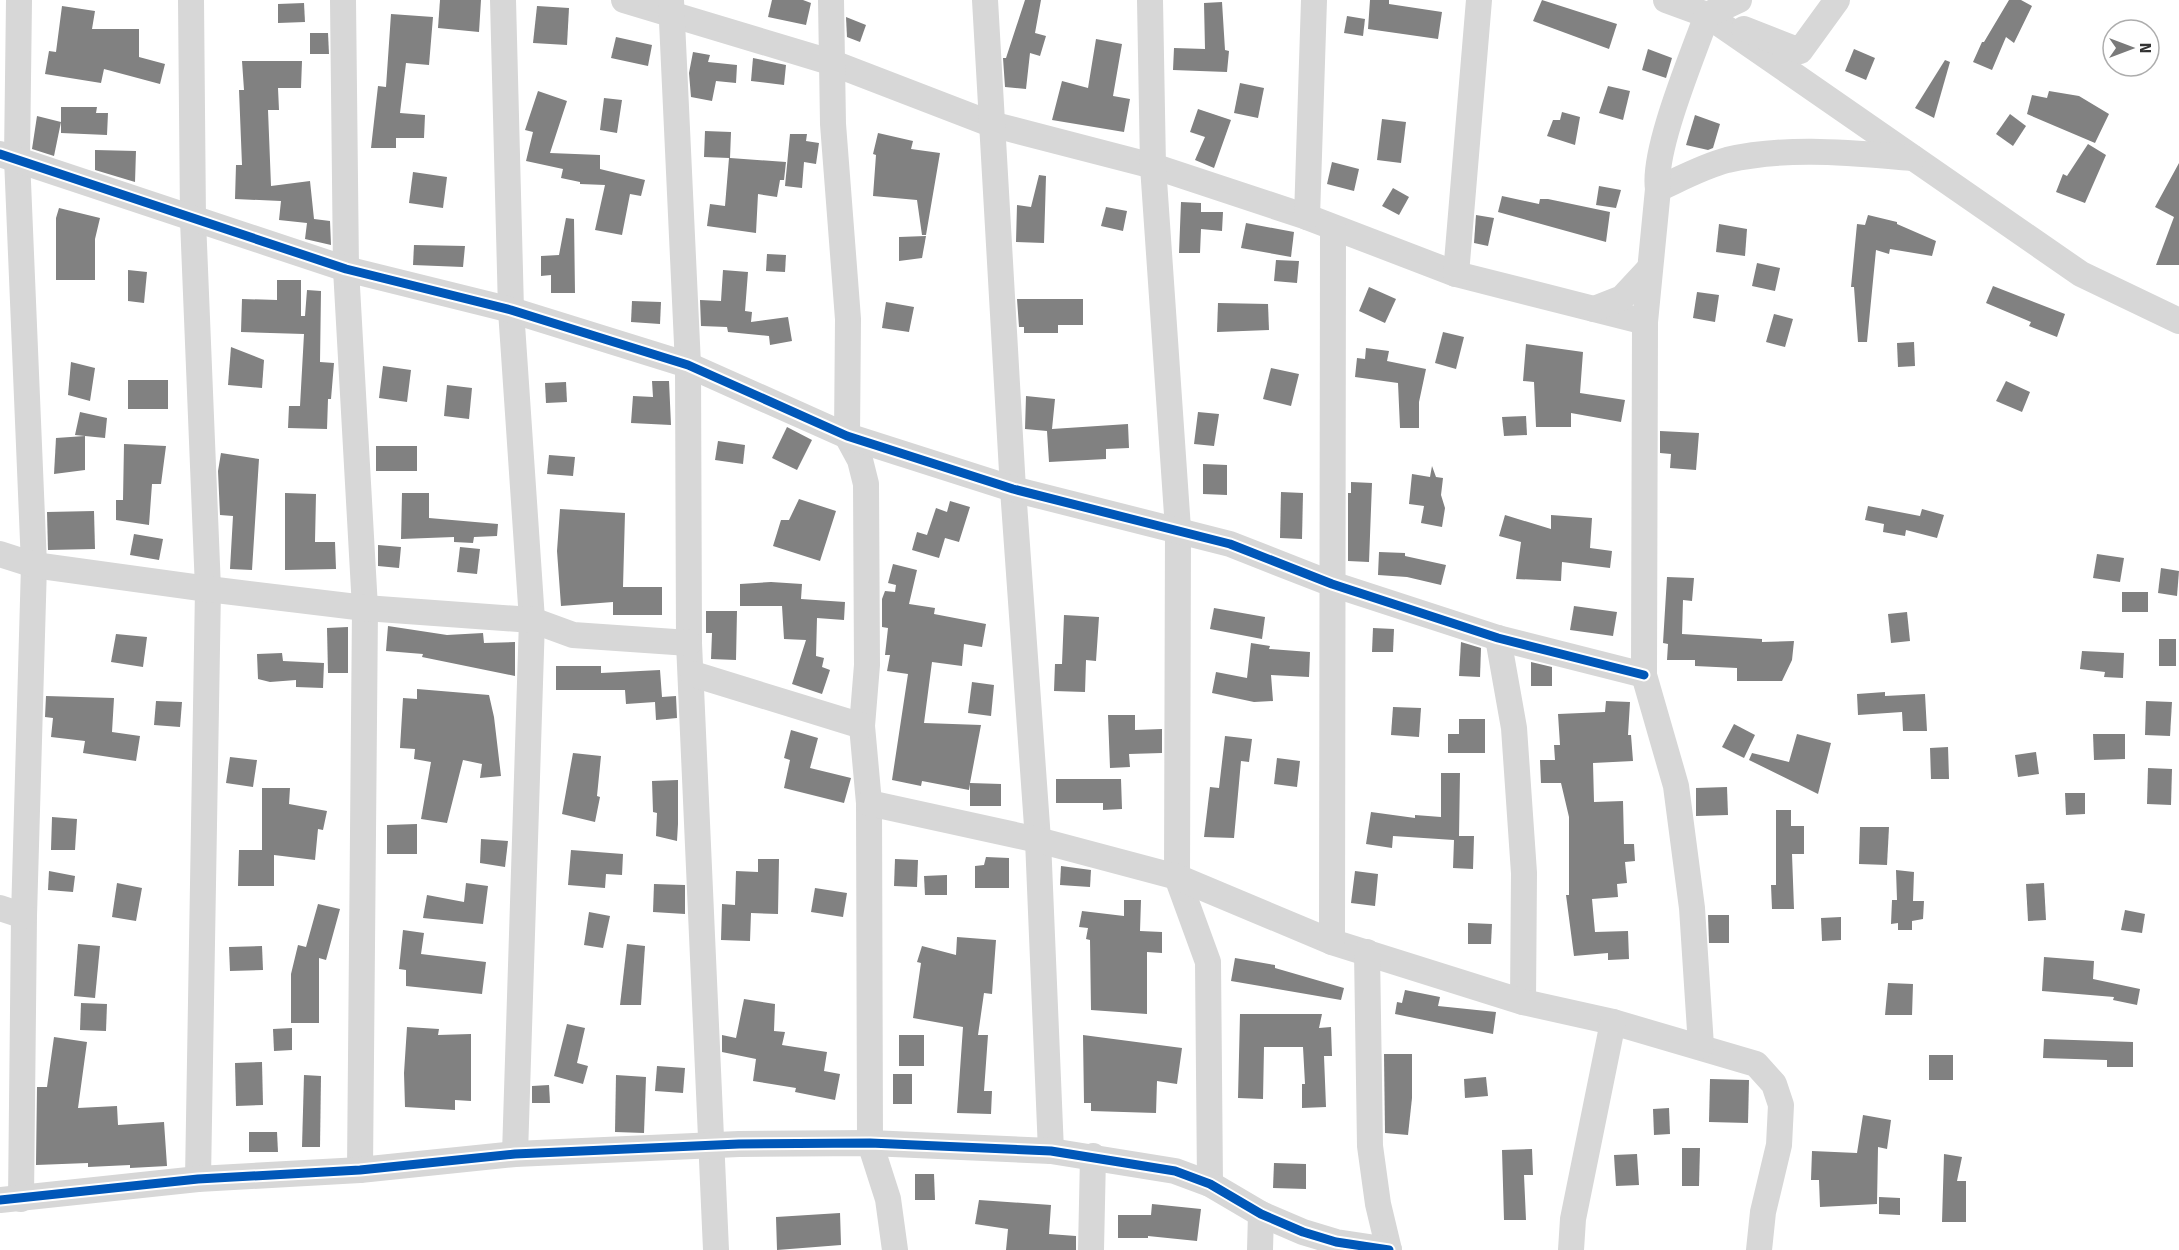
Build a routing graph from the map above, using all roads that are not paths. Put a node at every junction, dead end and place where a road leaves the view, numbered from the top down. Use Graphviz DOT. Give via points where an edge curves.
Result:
graph roads {
  1 [pos="19,0"];
  2 [pos="191,0"];
  3 [pos="343,0"];
  4 [pos="503,0"];
  5 [pos="624,0"];
  6 [pos="831,0"];
  7 [pos="986,0"];
  8 [pos="1150,0"];
  9 [pos="1314,0"];
  10 [pos="1479,0"];
  11 [pos="1665,0"];
  12 [pos="1739,0"];
  13 [pos="1837,0"];
  14 [pos="671,8"];
  15 [pos="1707,15"];
  16 [pos="830,62"];
  17 [pos="991,124"];
  18 [pos="8,156"];
  19 [pos="1913,158"];
  20 [pos="1153,166"];
  21 [pos="1658,189"];
  22 [pos="1307,217"];
  23 [pos="193,220"];
  24 [pos="1333,228"];
  25 [pos="346,269"];
  26 [pos="1649,269"];
  27 [pos="1456,274"];
  28 [pos="1594,309"];
  29 [pos="511,310"];
  30 [pos="2179,321"];
  31 [pos="1645,322"];
  32 [pos="688,365"];
  33 [pos="847,436"];
  34 [pos="1013,489"];
  35 [pos="1178,529"];
  36 [pos="0,554"];
  37 [pos="34,565"];
  38 [pos="1332,584"];
  39 [pos="208,590"];
  40 [pos="365,608"];
  41 [pos="532,620"];
  42 [pos="1498,638"];
  43 [pos="689,642"];
  44 [pos="693,674"];
  45 [pos="1644,675"];
  46 [pos="862,726"];
  47 [pos="869,803"];
  48 [pos="1038,840"];
  49 [pos="1177,877"];
  50 [pos="0,908"];
  51 [pos="24,916"];
  52 [pos="1332,942"];
  53 [pos="1366,952"];
  54 [pos="1523,1002"];
  55 [pos="1613,1022"];
  56 [pos="1701,1046"];
  57 [pos="870,1143"];
  58 [pos="713,1146"];
  59 [pos="1052,1151"];
  60 [pos="515,1154"];
  61 [pos="1093,1156"];
  62 [pos="360,1170"];
  63 [pos="198,1179"];
  64 [pos="1210,1184"];
  65 [pos="10,1200"];
  66 [pos="1261,1214"];
  67 [pos="716,1250"];
  68 [pos="895,1250"];
  69 [pos="1091,1250"];
  70 [pos="1260,1250"];
  71 [pos="1570,1250"];
  72 [pos="1759,1250"];
  1 -- 18 [label="street"];
  2 -- 23 [label="street"];
  3 -- 25 [label="street"];
  4 -- 29 [label="street"];
  5 -- 14 [label="street"];
  6 -- 16 [label="street"];
  7 -- 17 [label="street"];
  8 -- 20 [label="street"];
  9 -- 22 [label="street"];
  10 -- 27 [label="street"];
  11 -- 15 [label="street"];
  12 -- 15 [label="street"];
  13 -- 15 [label="street" via="1800,51"];
  14 -- 16 [label="street"];
  14 -- 32 [label="street"];
  15 -- 19 [label="street"];
  15 -- 21 [label="street" via="1670,120 1656,178"];
  16 -- 17 [label="street"];
  16 -- 33 [label="street" via="848,319"];
  17 -- 20 [label="street"];
  17 -- 34 [label="street"];
  18 -- 23 [label="street"];
  18 -- 37 [label="street"];
  19 -- 21 [label="street" via="1816,151 1767,153 1725,161"];
  19 -- 30 [label="street" via="2081,274"];
  20 -- 22 [label="street"];
  20 -- 35 [label="street"];
  21 -- 26 [label="street"];
  22 -- 24 [label="street"];
  23 -- 25 [label="street"];
  23 -- 39 [label="street"];
  24 -- 27 [label="street"];
  24 -- 38 [label="street"];
  25 -- 29 [label="street"];
  25 -- 40 [label="street"];
  26 -- 28 [label="street" via="1622,298"];
  26 -- 31 [label="street"];
  27 -- 28 [label="street"];
  28 -- 31 [label="street"];
  29 -- 32 [label="street"];
  29 -- 41 [label="street"];
  31 -- 45 [label="street"];
  32 -- 33 [label="street"];
  32 -- 43 [label="street"];
  33 -- 34 [label="street"];
  33 -- 46 [label="street" via="860,460 866,484 867,665"];
  34 -- 35 [label="street"];
  34 -- 48 [label="street"];
  35 -- 38 [label="street" via="1230,544"];
  35 -- 49 [label="street"];
  36 -- 37 [label="street"];
  37 -- 39 [label="street"];
  37 -- 51 [label="street"];
  38 -- 42 [label="street"];
  38 -- 52 [label="street"];
  39 -- 40 [label="street"];
  39 -- 63 [label="street"];
  40 -- 41 [label="street"];
  40 -- 62 [label="street"];
  41 -- 43 [label="street" via="573,635"];
  41 -- 60 [label="street"];
  42 -- 45 [label="street"];
  42 -- 54 [label="street" via="1514,728 1524,862"];
  43 -- 44 [label="street"];
  44 -- 46 [label="street"];
  44 -- 58 [label="street"];
  45 -- 56 [label="street" via="1676,786 1692,908"];
  46 -- 47 [label="street"];
  47 -- 48 [label="street"];
  47 -- 57 [label="street"];
  48 -- 49 [label="street"];
  48 -- 59 [label="street"];
  49 -- 52 [label="street"];
  49 -- 64 [label="street" via="1208,962"];
  50 -- 51 [label="street"];
  51 -- 65 [label="street"];
  52 -- 53 [label="street"];
  53 -- 54 [label="street"];
  53 -- 66 [label="street" via="1370,1146 1389,1250 1336,1242"];
  54 -- 55 [label="street"];
  55 -- 56 [label="street"];
  55 -- 71 [label="street"];
  56 -- 72 [label="street" via="1756,1064 1774,1084 1781,1105 1779,1145 1763,1212"];
  57 -- 58 [label="street"];
  57 -- 59 [label="street"];
  57 -- 68 [label="street" via="888,1199"];
  58 -- 60 [label="street"];
  58 -- 67 [label="street"];
  59 -- 61 [label="street"];
  60 -- 62 [label="street"];
  61 -- 64 [label="street" via="1175,1171"];
  61 -- 69 [label="street"];
  62 -- 63 [label="street"];
  63 -- 65 [label="street"];
  64 -- 66 [label="street"];
  66 -- 70 [label="street"];
}
